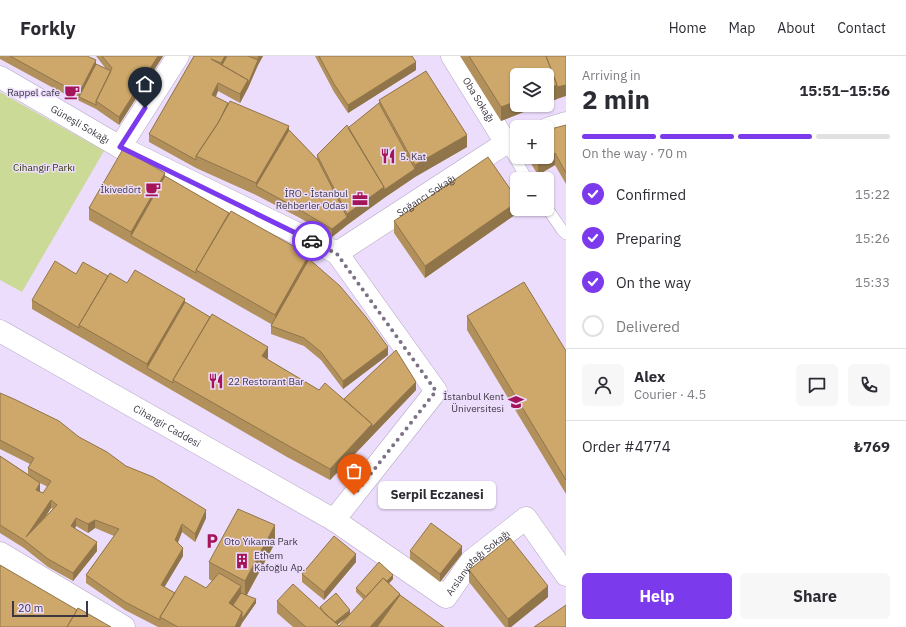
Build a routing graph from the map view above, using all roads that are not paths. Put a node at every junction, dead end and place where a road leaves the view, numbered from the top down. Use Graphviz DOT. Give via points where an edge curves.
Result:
graph roads {
  1 [pos="178,56"];
  2 [pos="452,56"];
  3 [pos="0,76"];
  4 [pos="566,123"];
  5 [pos="554,127"];
  6 [pos="510,138"];
  7 [pos="510,142"];
  8 [pos="120,147"];
  9 [pos="552,216"];
  10 [pos="566,234"];
  11 [pos="337,254"];
  12 [pos="0,331"];
  13 [pos="334,520"];
  14 [pos="0,553"];
  15 [pos="566,575"];
  16 [pos="124,627"];
  1 -- 8 [label="street"];
  2 -- 6 [label="street, Oba Sokağı"];
  3 -- 8 [label="street, Güneşli Sokağı"];
  4 -- 5 [label="street"];
  7 -- 11 [label="street, Soğancı Sokağı"];
  8 -- 11 [label="street, Güneşli Sokağı"];
  9 -- 10 [label="lane"];
  11 -- 13 [label="street, Güneşli Sokağı" via="436,391"];
  12 -- 13 [label="street, Cihangir Caddesi"];
  13 -- 15 [label="street, Arslanyatağı Sokağı" via="446,597 471,561 526,518"];
  14 -- 16 [label="street"];
}
